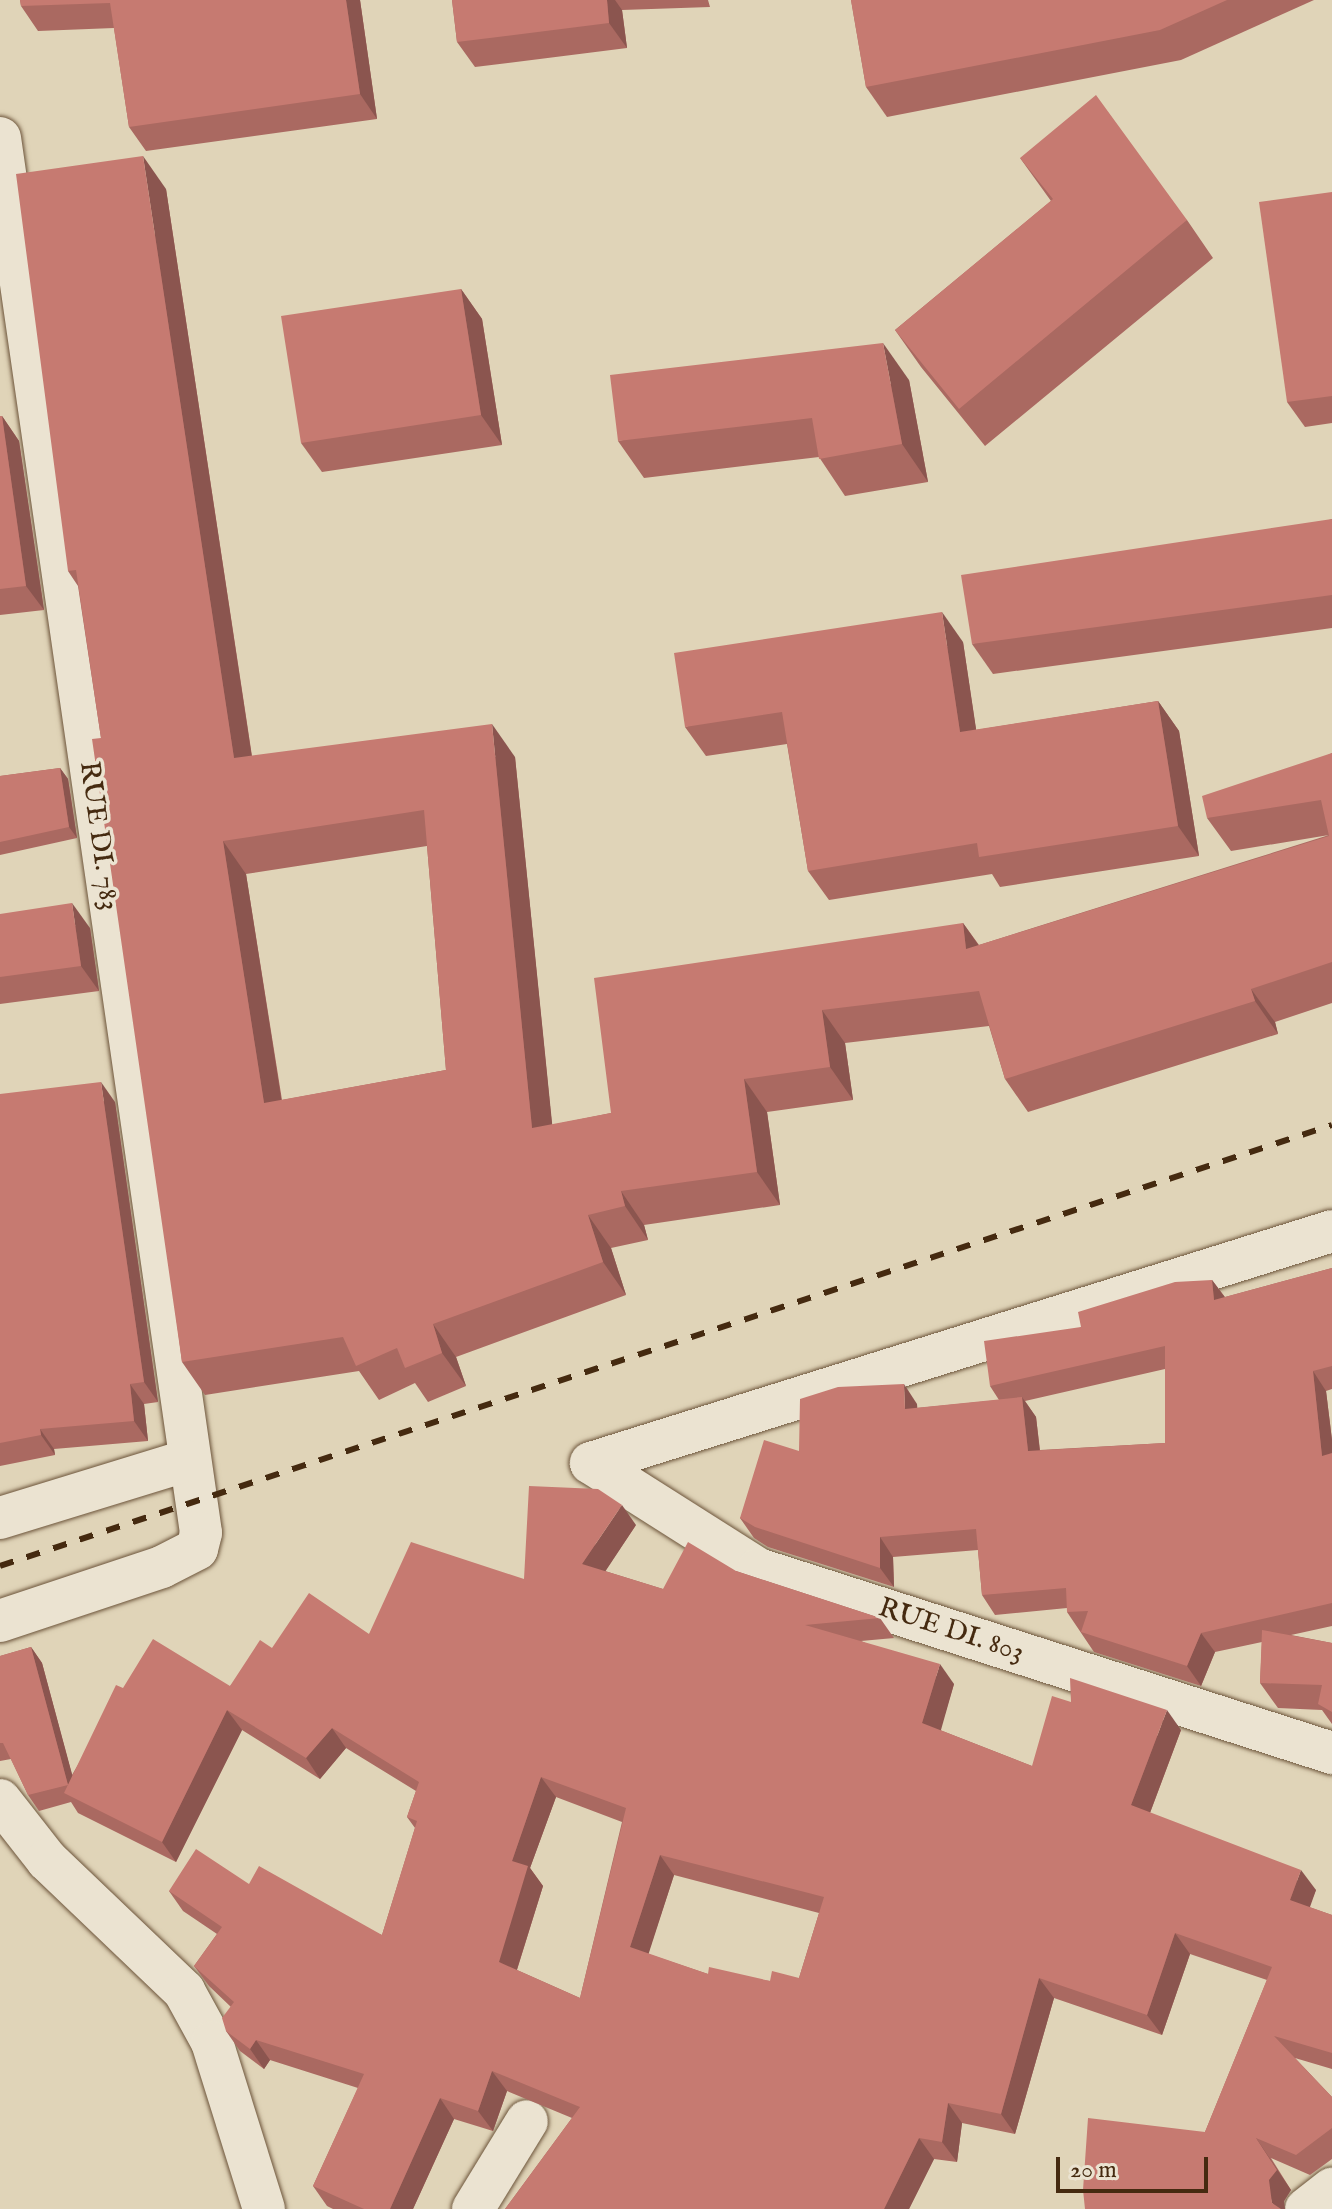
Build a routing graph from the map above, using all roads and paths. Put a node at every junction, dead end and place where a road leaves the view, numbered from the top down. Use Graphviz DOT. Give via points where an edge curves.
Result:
graph roads {
  1 [pos="0,138"];
  2 [pos="1332,1231"];
  3 [pos="185,1461"];
  4 [pos="0,1518"];
  5 [pos="0,1621"];
  6 [pos="1332,1753"];
  7 [pos="0,1800"];
  8 [pos="527,2121"];
  9 [pos="1332,2189"];
  10 [pos="264,2209"];
  11 [pos="473,2209"];
  12 [pos="1306,2209"];
  1 -- 3 [label="street, RUE DI. 783"];
  2 -- 6 [label="street, RUE DI. 803" via="591,1463 758,1569"];
  3 -- 4 [label="street"];
  3 -- 5 [label="street, RUE DI. 783" via="201,1533 197,1549 162,1567"];
  7 -- 10 [label="street" via="47,1860 184,1991 212,2042"];
  8 -- 11 [label="street"];
  9 -- 12 [label="street"];
}
